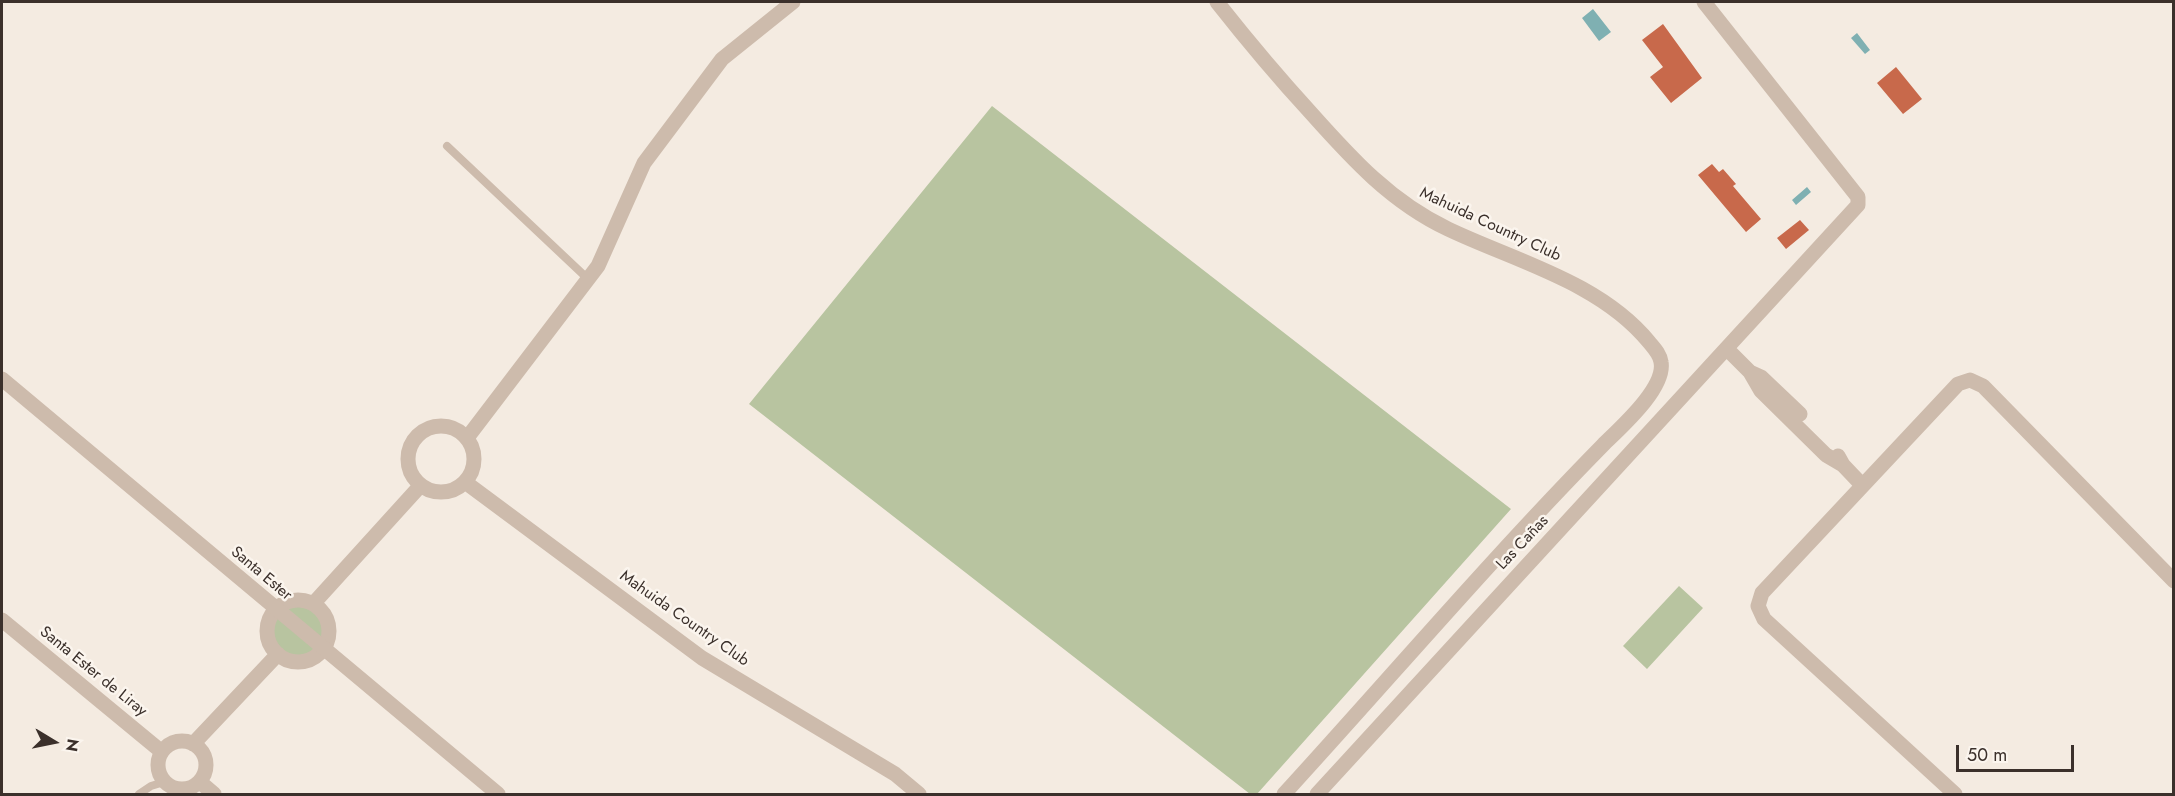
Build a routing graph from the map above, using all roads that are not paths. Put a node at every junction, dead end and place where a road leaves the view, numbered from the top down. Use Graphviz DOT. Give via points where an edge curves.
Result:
graph roads {
  1 [pos="793,2"];
  2 [pos="1217,2"];
  3 [pos="1704,2"];
  4 [pos="447,146"];
  5 [pos="588,279"];
  6 [pos="1727,349"];
  7 [pos="2,379"];
  8 [pos="467,438"];
  9 [pos="465,482"];
  10 [pos="421,485"];
  11 [pos="1862,485"];
  12 [pos="2174,581"];
  13 [pos="313,604"];
  14 [pos="275,609"];
  15 [pos="2,620"];
  16 [pos="323,649"];
  17 [pos="278,654"];
  18 [pos="193,744"];
  19 [pos="162,752"];
  20 [pos="164,782"];
  21 [pos="200,782"];
  22 [pos="139,795"];
  23 [pos="214,795"];
  24 [pos="498,795"];
  25 [pos="919,795"];
  26 [pos="1284,795"];
  27 [pos="1317,795"];
  28 [pos="1955,795"];
  1 -- 5 [label="street" via="722,59 645,163 598,266"];
  2 -- 26 [label="street, Mahuida Country Club" via="1257,54 1357,165 1403,205 1592,295 1642,333 1662,362 1660,380 1654,388"];
  3 -- 6 [label="street, Las Cañas" via="1859,201"];
  4 -- 5 [label="lane"];
  5 -- 8 [label="street"];
  6 -- 11 [label="street" via="1750,372 1761,391"];
  6 -- 27 [label="street, Las Cañas"];
  7 -- 14 [label="street, Santa Ester"];
  8 -- 9 [label="street" via="474,465"];
  8 -- 10 [label="street" via="450,427 440,426 415,440 409,459 414,478"];
  9 -- 10 [label="street" via="448,492"];
  9 -- 25 [label="street, Mahuida Country Club" via="702,658 895,774"];
  10 -- 13 [label="street"];
  11 -- 12 [label="street" via="1958,384 1974,381"];
  11 -- 28 [label="street" via="1762,593 1759,611"];
  13 -- 14 [label="street" via="293,600"];
  13 -- 16 [label="street" via="326,619 328,640"];
  14 -- 16 [label="street, Santa Ester"];
  14 -- 17 [label="street" via="268,638"];
  15 -- 19 [label="street, Santa Ester de Liray"];
  16 -- 17 [label="street" via="316,656 297,662"];
  16 -- 24 [label="street, Santa Ester"];
  17 -- 18 [label="street"];
  18 -- 19 [label="street" via="173,743"];
  18 -- 21 [label="street" via="200,748 206,761"];
  19 -- 20 [label="street" via="158,767"];
  20 -- 21 [label="street" via="178,789"];
  20 -- 22 [label="lane"];
  21 -- 23 [label="street"];
}
